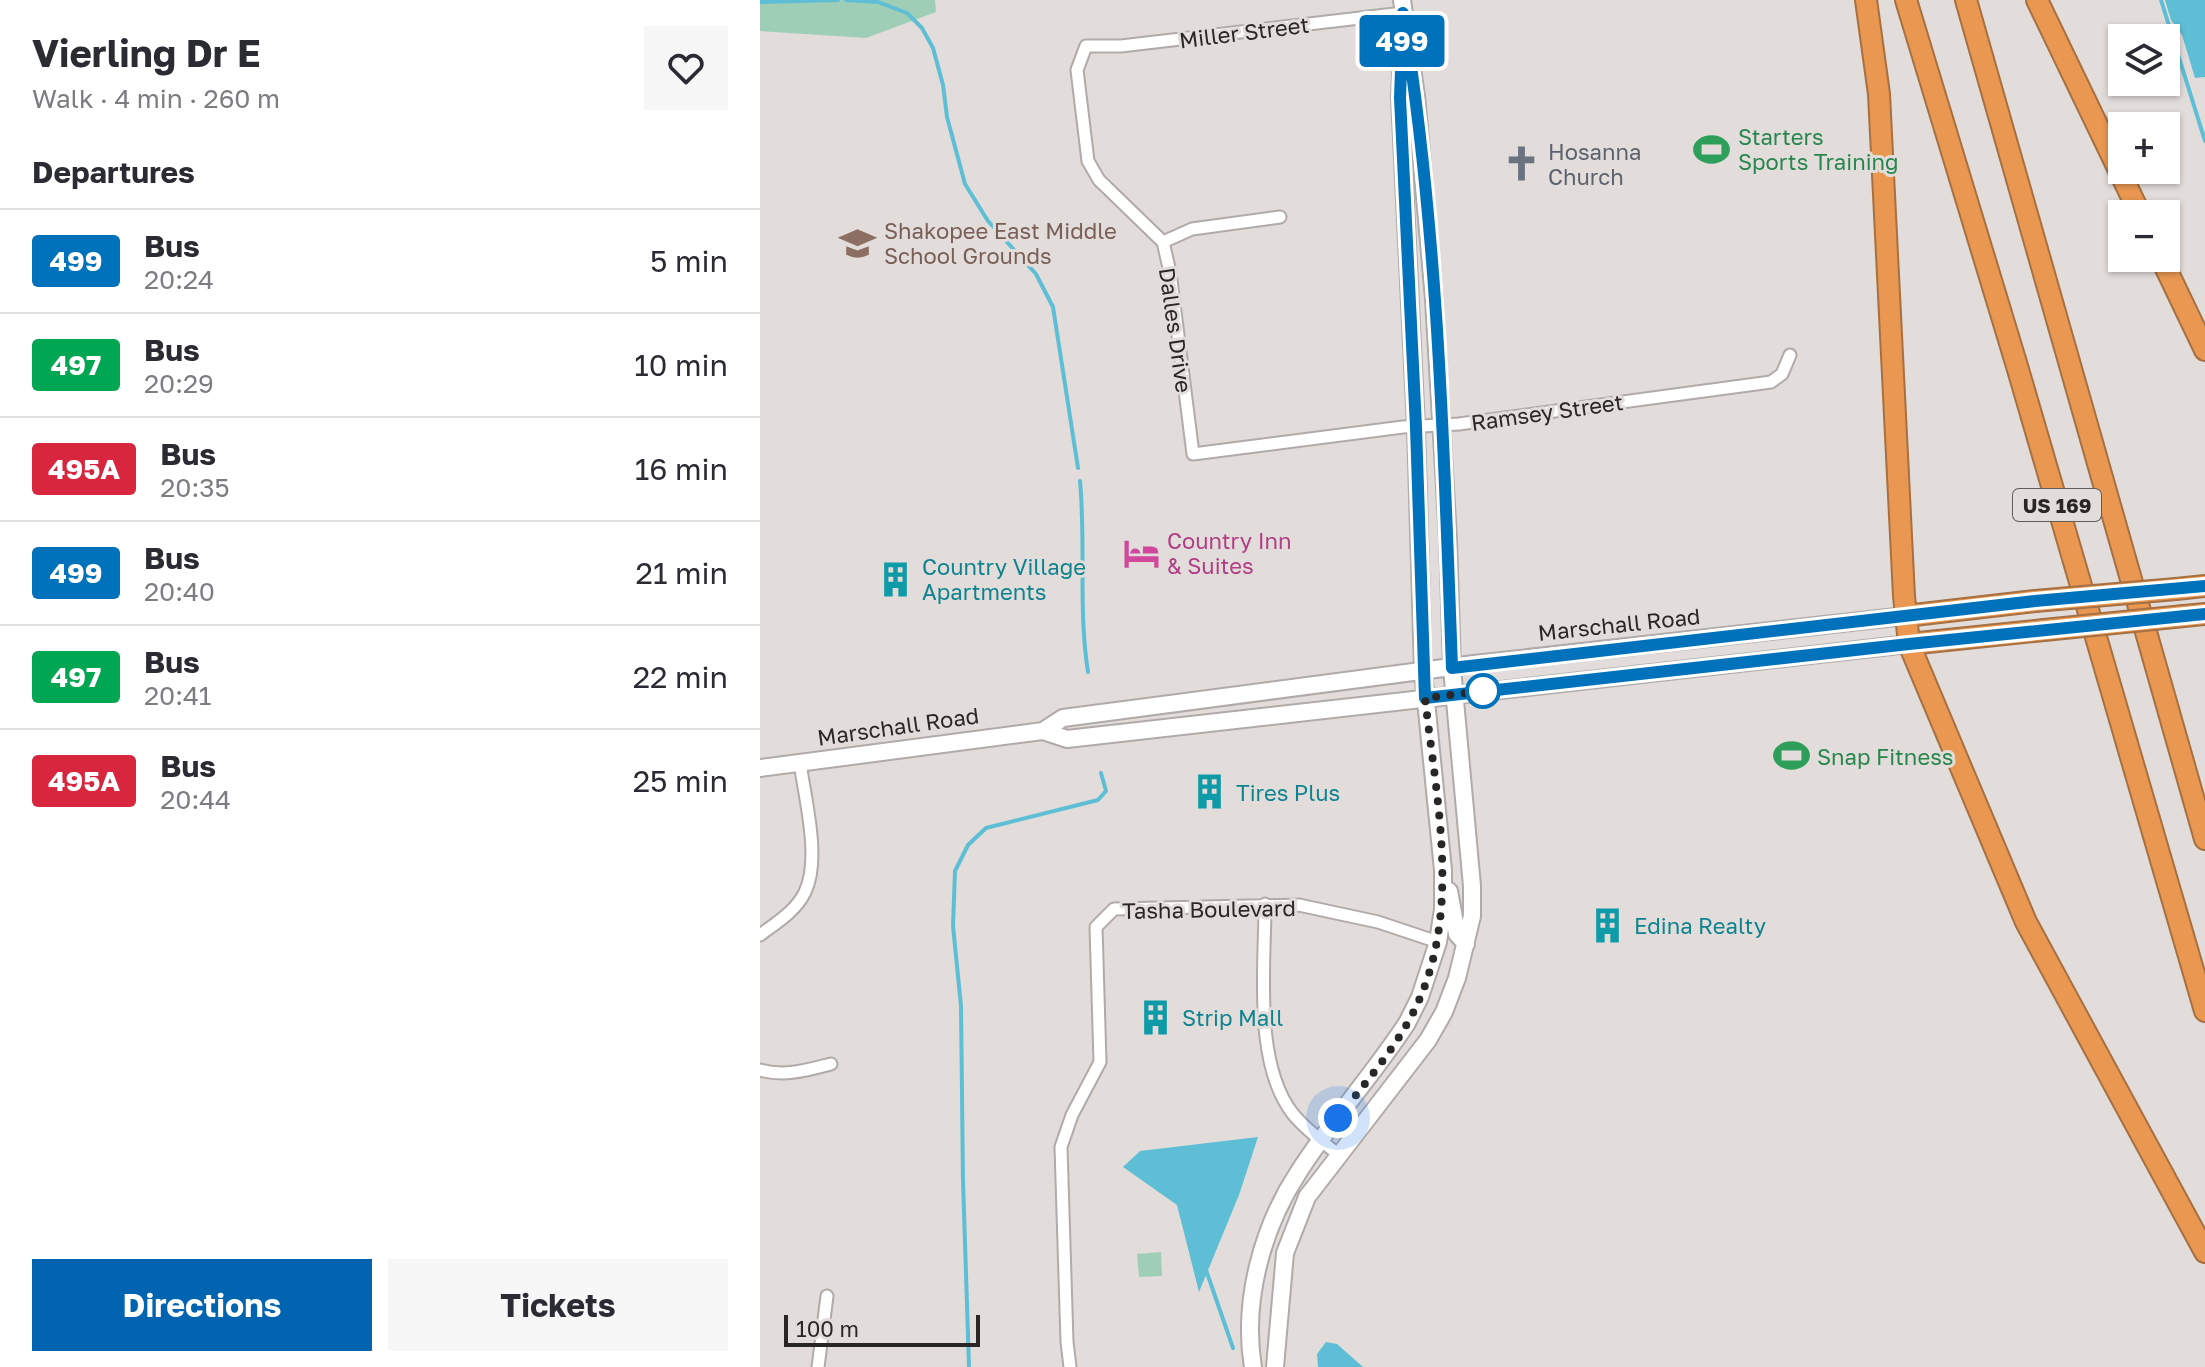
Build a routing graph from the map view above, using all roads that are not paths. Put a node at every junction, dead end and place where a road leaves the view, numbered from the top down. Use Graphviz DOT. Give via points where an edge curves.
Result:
graph roads {
  1 [pos="1866,0"];
  2 [pos="1906,0"];
  3 [pos="1966,0"];
  4 [pos="2037,0"];
  5 [pos="1403,7"];
  6 [pos="1086,46"];
  7 [pos="2133,200"];
  8 [pos="1280,217"];
  9 [pos="1163,242"];
  10 [pos="2168,272"];
  11 [pos="2205,350"];
  12 [pos="1790,355"];
  13 [pos="1441,426"];
  14 [pos="1416,427"];
  15 [pos="1193,454"];
  16 [pos="2205,586"];
  17 [pos="2195,615"];
  18 [pos="1905,616"];
  19 [pos="1909,644"];
  20 [pos="1452,668"];
  21 [pos="1423,671"];
  22 [pos="1454,695"];
  23 [pos="1425,698"];
  24 [pos="1043,731"];
  25 [pos="800,763"];
  26 [pos="760,768"];
  27 [pos="2205,839"];
  28 [pos="1443,870"];
  29 [pos="1265,904"];
  30 [pos="760,935"];
  31 [pos="1438,942"];
  32 [pos="1466,944"];
  33 [pos="2205,1011"];
  34 [pos="831,1064"];
  35 [pos="760,1070"];
  36 [pos="1322,1141"];
  37 [pos="1339,1155"];
  38 [pos="2205,1252"];
  39 [pos="827,1296"];
  40 [pos="818,1367"];
  41 [pos="1070,1367"];
  42 [pos="1253,1367"];
  43 [pos="1275,1367"];
  1 -- 18 [label="highway" via="1879,94"];
  2 -- 33 [label="highway, US 169"];
  3 -- 27 [label="highway, US 169"];
  4 -- 7 [label="highway"];
  5 -- 6 [label="street, Miller Street" via="1121,46"];
  5 -- 13 [label="street" via="1416,96"];
  5 -- 14 [label="street" via="1400,98"];
  6 -- 9 [label="street, Dalles Drive" via="1077,70 1088,161 1099,180"];
  8 -- 9 [label="street" via="1192,229"];
  9 -- 15 [label="street, Dalles Drive"];
  10 -- 11 [label="highway"];
  12 -- 13 [label="street, Ramsey Street" via="1782,374 1771,382"];
  13 -- 14 [label="street, Ramsey Street"];
  13 -- 20 [label="street"];
  14 -- 15 [label="street, Ramsey Street"];
  14 -- 21 [label="street"];
  16 -- 18 [label="highway, Marschall Road, bridge"];
  17 -- 19 [label="highway, Marschall Road, bridge"];
  18 -- 19 [label="highway"];
  18 -- 20 [label="street, Marschall Road"];
  19 -- 22 [label="street, Marschall Road"];
  19 -- 38 [label="highway" via="2026,922"];
  20 -- 21 [label="street, Marschall Road"];
  20 -- 22 [label="street"];
  21 -- 23 [label="street"];
  21 -- 24 [label="street, Marschall Road" via="1063,718"];
  22 -- 23 [label="street, Marschall Road"];
  22 -- 32 [label="street" via="1471,854 1472,916"];
  23 -- 24 [label="street, Marschall Road" via="1067,739"];
  23 -- 28 [label="street"];
  24 -- 25 [label="street, Marschall Road"];
  25 -- 26 [label="street, Marschall Road"];
  25 -- 30 [label="street" via="810,877 797,904"];
  28 -- 31 [label="street"];
  28 -- 32 [label="street" via="1457,934"];
  29 -- 31 [label="street, Tasha Boulevard" via="1299,905 1364,919"];
  29 -- 36 [label="street" via="1270,1069 1294,1114"];
  29 -- 41 [label="street, Tasha Boulevard" via="1114,909 1096,927 1100,1062 1061,1147"];
  31 -- 36 [label="street" via="1407,1023"];
  32 -- 37 [label="street" via="1444,1012 1428,1040"];
  34 -- 35 [label="street" via="790,1074"];
  36 -- 37 [label="street"];
  36 -- 42 [label="street" via="1297,1173 1275,1216 1256,1272 1249,1342"];
  37 -- 43 [label="street" via="1307,1197 1285,1253"];
  39 -- 40 [label="street"];
}
